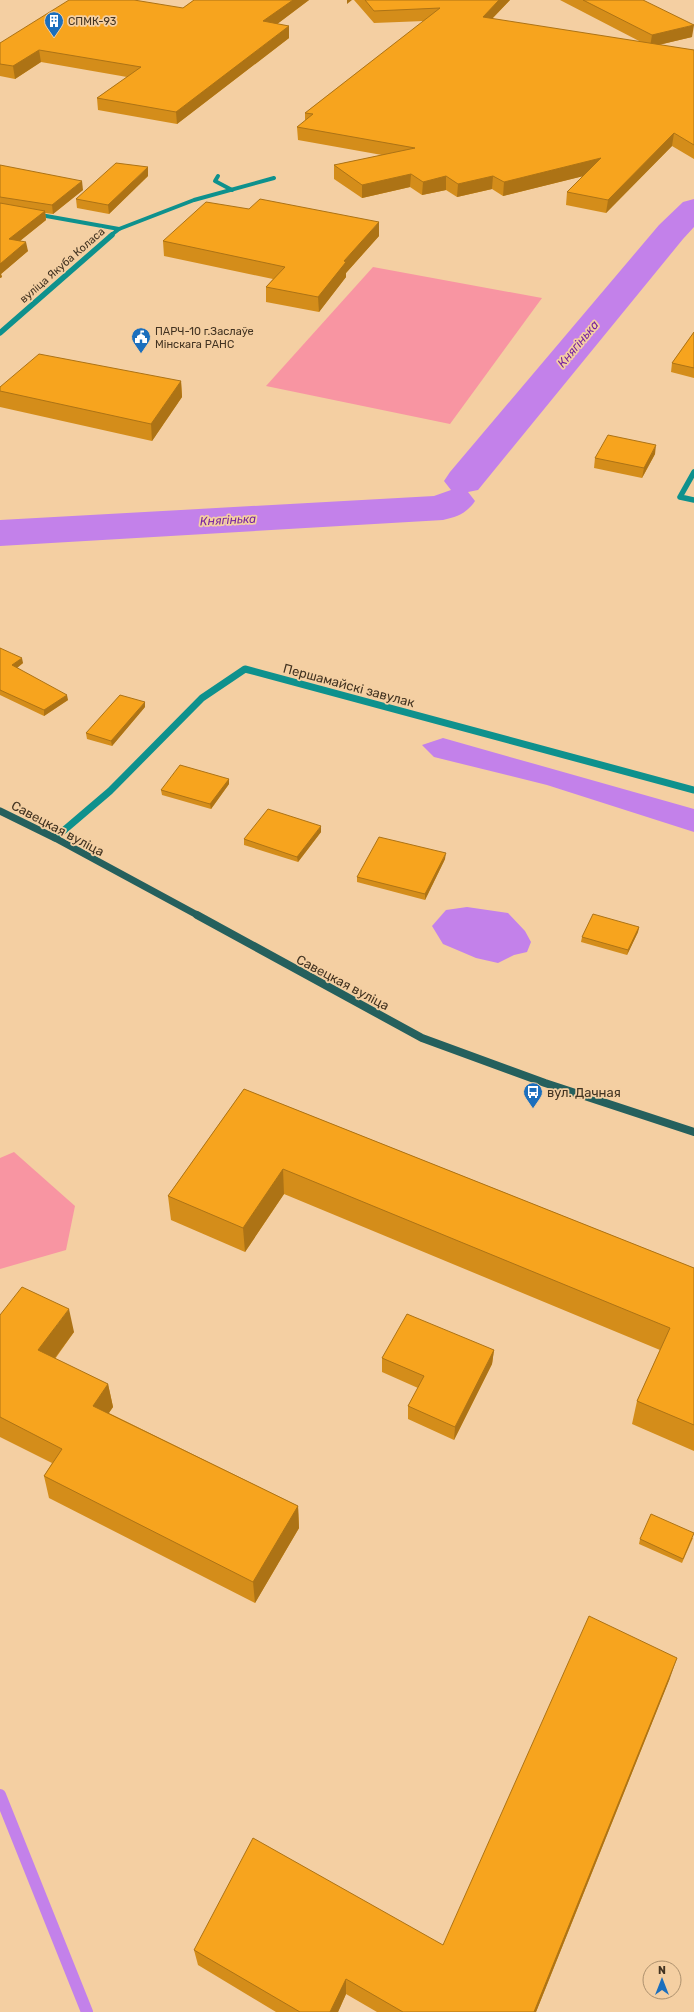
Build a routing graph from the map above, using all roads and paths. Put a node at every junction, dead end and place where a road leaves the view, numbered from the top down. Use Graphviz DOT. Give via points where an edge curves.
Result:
graph roads {
  1 [pos="218,176"];
  2 [pos="274,178"];
  3 [pos="232,190"];
  4 [pos="30,213"];
  5 [pos="119,229"];
  6 [pos="0,333"];
  7 [pos="694,472"];
  8 [pos="694,500"];
  9 [pos="694,790"];
  10 [pos="0,811"];
  11 [pos="55,838"];
  12 [pos="694,1132"];
  1 -- 3 [label="street" via="215,181"];
  2 -- 3 [label="street"];
  3 -- 5 [label="street" via="194,200"];
  4 -- 5 [label="street, вуліца Якуба Коласа"];
  5 -- 6 [label="street, вуліца Якуба Коласа"];
  7 -- 8 [label="street" via="680,497"];
  9 -- 11 [label="street, Першамайскі завулак" via="245,669 202,698 110,791"];
  10 -- 11 [label="main road, Савецкая вуліца"];
  11 -- 12 [label="main road, Савецкая вуліца" via="422,1038 545,1083"];
}
